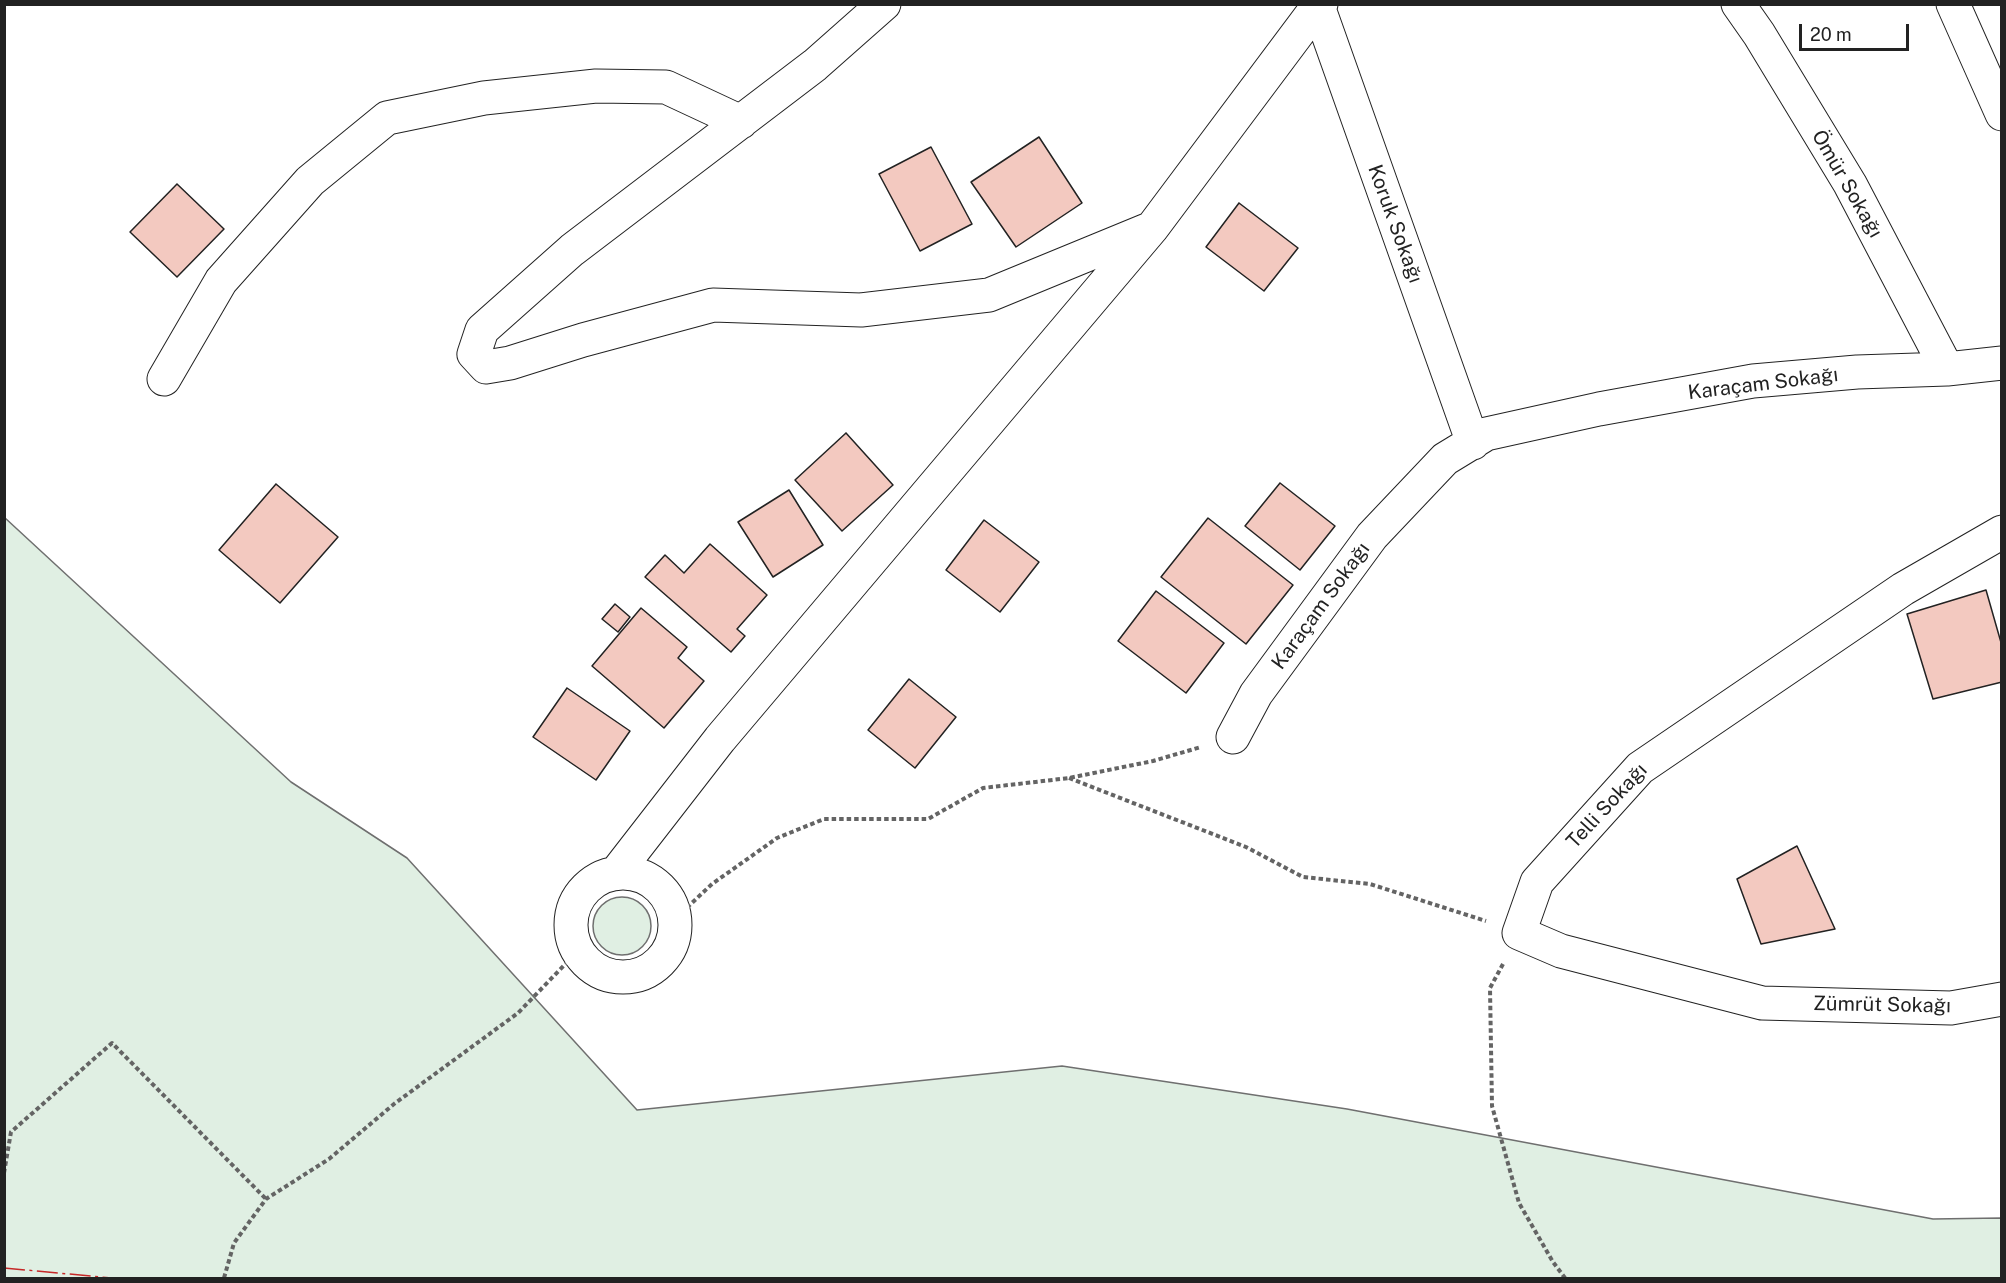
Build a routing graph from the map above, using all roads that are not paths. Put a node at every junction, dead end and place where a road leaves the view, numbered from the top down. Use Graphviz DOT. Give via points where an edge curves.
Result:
graph roads {
  1 [pos="884,4"];
  2 [pos="1738,4"];
  3 [pos="1953,4"];
  4 [pos="1319,5"];
  5 [pos="2001,114"];
  6 [pos="741,122"];
  7 [pos="1152,228"];
  8 [pos="2001,363"];
  9 [pos="1947,369"];
  10 [pos="164,380"];
  11 [pos="1473,443"];
  12 [pos="2001,532"];
  13 [pos="1233,737"];
  14 [pos="616,873"];
  15 [pos="2001,999"];
  16 [pos="1762,1004"];
  1 -- 6 [label="street" via="815,65"];
  2 -- 9 [label="street, Ömür Sokağı" via="1850,184"];
  3 -- 5 [label="street"];
  4 -- 7 [label="street"];
  4 -- 11 [label="street, Koruk Sokağı"];
  6 -- 7 [label="street" via="572,250 482,330 474,354 486,367 510,363 713,305 861,310 989,295"];
  6 -- 10 [label="street" via="666,87 596,86 484,98 387,118 310,181 221,281"];
  7 -- 14 [label="street" via="720,739"];
  8 -- 9 [label="street, Karaçam Sokağı"];
  9 -- 11 [label="street, Karaçam Sokağı" via="1753,381 1486,434"];
  11 -- 13 [label="street, Karaçam Sokağı" via="1445,459 1372,536 1256,694"];
  12 -- 16 [label="street, Telli Sokağı" via="1903,589 1640,768 1537,882 1519,933 1561,951"];
  14 -- 14 [label="street" via="596,879 581,893 572,912 571,932 578,952 591,967 609,976 630,978 650,970 665,957 674,938 676,918 669,898 655,883 637,874"];
  15 -- 16 [label="street, Zümrüt Sokağı" via="1951,1008"];
}
